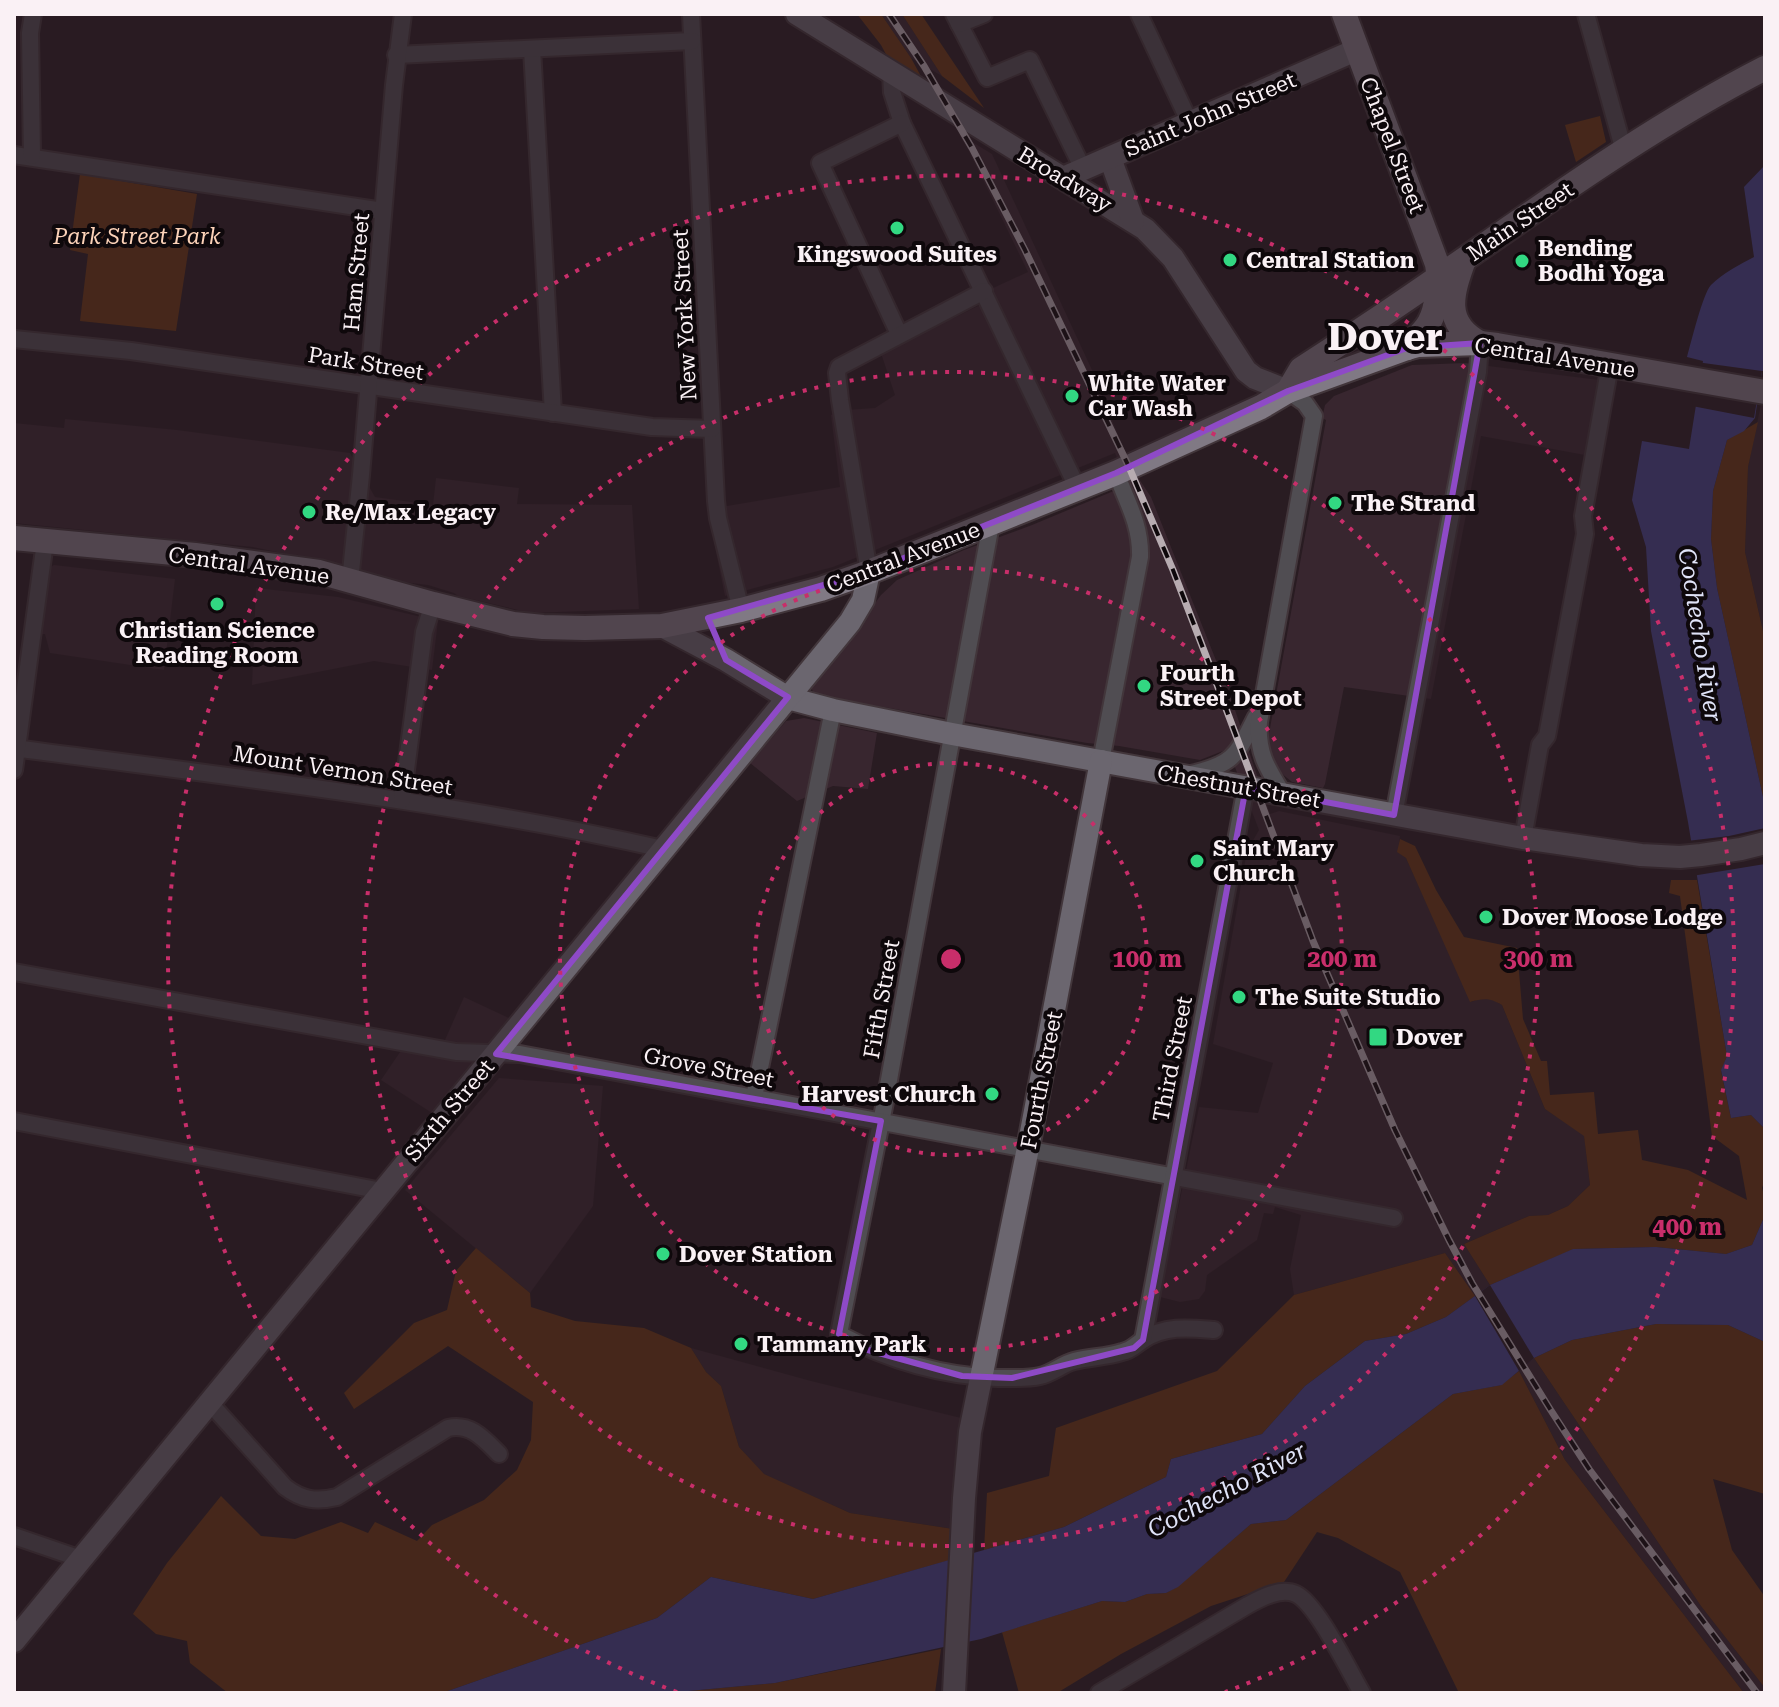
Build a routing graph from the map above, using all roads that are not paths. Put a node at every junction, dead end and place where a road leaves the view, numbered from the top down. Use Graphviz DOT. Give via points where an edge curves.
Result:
graph roads {
  1 [pos="33,14"];
  2 [pos="691,14"];
  3 [pos="797,14"];
  4 [pos="984,14"];
  5 [pos="1139,14"];
  6 [pos="1345,14"];
  7 [pos="1586,14"];
  8 [pos="398,16"];
  9 [pos="957,19"];
  10 [pos="692,41"];
  11 [pos="532,49"];
  12 [pos="1356,50"];
  13 [pos="396,55"];
  14 [pos="1765,68"];
  15 [pos="891,72"];
  16 [pos="902,123"];
  17 [pos="1190,123"];
  18 [pos="1624,151"];
  19 [pos="14,155"];
  20 [pos="32,156"];
  21 [pos="1110,158"];
  22 [pos="1073,174"];
  23 [pos="383,211"];
  24 [pos="1133,221"];
  25 [pos="1464,260"];
  26 [pos="1439,277"];
  27 [pos="984,291"];
  28 [pos="1396,306"];
  29 [pos="899,334"];
  30 [pos="14,339"];
  31 [pos="1414,341"];
  32 [pos="1480,343"];
  33 [pos="1610,365"];
  34 [pos="368,386"];
  35 [pos="1288,391"];
  36 [pos="1762,392"];
  37 [pos="553,413"];
  38 [pos="712,429"];
  39 [pos="1116,473"];
  40 [pos="1078,489"];
  41 [pos="991,524"];
  42 [pos="14,538"];
  43 [pos="45,542"];
  44 [pos="869,572"];
  45 [pos="350,581"];
  46 [pos="433,604"];
  47 [pos="741,610"];
  48 [pos="708,618"];
  49 [pos="662,626"];
  50 [pos="726,660"];
  51 [pos="788,698"];
  52 [pos="1261,708"];
  53 [pos="833,710"];
  54 [pos="950,742"];
  55 [pos="16,748"];
  56 [pos="1101,761"];
  57 [pos="14,770"];
  58 [pos="1183,776"];
  59 [pos="1246,787"];
  60 [pos="1283,794"];
  61 [pos="402,800"];
  62 [pos="1394,815"];
  63 [pos="1523,838"];
  64 [pos="1765,843"];
  65 [pos="663,849"];
  66 [pos="14,972"];
  67 [pos="496,1054"];
  68 [pos="754,1097"];
  69 [pos="14,1121"];
  70 [pos="881,1121"];
  71 [pos="1028,1148"];
  72 [pos="1172,1176"];
  73 [pos="382,1191"];
  74 [pos="1394,1218"];
  75 [pos="1214,1330"];
  76 [pos="1143,1340"];
  77 [pos="981,1378"];
  78 [pos="209,1402"];
  79 [pos="499,1454"];
  80 [pos="14,1536"];
  81 [pos="81,1559"];
  82 [pos="14,1641"];
  83 [pos="954,1693"];
  84 [pos="1099,1693"];
  85 [pos="1362,1693"];
  1 -- 20 [label="street"];
  2 -- 10 [label="street, New York Street"];
  3 -- 15 [label="street, Broadway"];
  4 -- 9 [label="street"];
  5 -- 17 [label="street"];
  6 -- 12 [label="main road, Chapel Street"];
  7 -- 18 [label="street"];
  8 -- 13 [label="street, Ham Street"];
  9 -- 22 [label="street" via="987,78 1030,60"];
  10 -- 11 [label="street"];
  10 -- 38 [label="street, New York Street"];
  11 -- 13 [label="street"];
  11 -- 37 [label="street"];
  12 -- 17 [label="street, Saint John Street"];
  12 -- 26 [label="main road, Chapel Street"];
  13 -- 23 [label="street, Ham Street"];
  14 -- 18 [label="main road, Main Street"];
  15 -- 16 [label="street"];
  15 -- 22 [label="street, Broadway"];
  16 -- 27 [label="street"];
  16 -- 29 [label="street" via="820,163"];
  17 -- 21 [label="street, Saint John Street"];
  18 -- 25 [label="main road, Main Street"];
  19 -- 20 [label="street"];
  20 -- 23 [label="street"];
  21 -- 22 [label="street, Saint John Street"];
  21 -- 24 [label="street"];
  22 -- 24 [label="street, Broadway"];
  23 -- 34 [label="street, Ham Street"];
  24 -- 35 [label="street, Broadway" via="1173,258 1246,371"];
  25 -- 26 [label="main road, Main Street"];
  25 -- 32 [label="main road" via="1453,310 1465,335"];
  26 -- 28 [label="main road, Main Street"];
  26 -- 31 [label="main road" via="1429,323"];
  27 -- 29 [label="street"];
  27 -- 40 [label="street"];
  28 -- 31 [label="main road" via="1407,311"];
  28 -- 35 [label="main road, Main Street" via="1301,369"];
  29 -- 44 [label="street" via="845,363 837,373"];
  30 -- 34 [label="street, Park Street"];
  31 -- 32 [label="main road, Central Avenue"];
  31 -- 35 [label="main road, Central Avenue"];
  32 -- 33 [label="main road, Central Avenue"];
  32 -- 62 [label="street"];
  33 -- 36 [label="main road, Central Avenue"];
  33 -- 63 [label="street" via="1583,516 1585,534"];
  34 -- 37 [label="street, Park Street"];
  34 -- 45 [label="street, Ham Street"];
  35 -- 39 [label="main road, Central Avenue"];
  35 -- 52 [label="street" via="1314,416"];
  37 -- 38 [label="street, Park Street" via="652,427"];
  38 -- 47 [label="street, New York Street" via="718,518"];
  39 -- 40 [label="main road, Central Avenue"];
  39 -- 56 [label="street, Fourth Street" via="1140,540"];
  40 -- 41 [label="main road, Central Avenue"];
  41 -- 44 [label="main road, Central Avenue"];
  41 -- 54 [label="street, Fifth Street"];
  42 -- 43 [label="main road, Central Avenue"];
  43 -- 45 [label="main road, Central Avenue" via="195,555"];
  43 -- 55 [label="street"];
  44 -- 47 [label="main road, Central Avenue"];
  44 -- 51 [label="street, Sixth Street" via="863,600 850,622"];
  45 -- 46 [label="main road, Central Avenue"];
  46 -- 49 [label="main road, Central Avenue" via="543,627"];
  46 -- 61 [label="street" via="424,632"];
  47 -- 48 [label="main road, Central Avenue"];
  48 -- 49 [label="main road, Central Avenue"];
  48 -- 50 [label="street"];
  49 -- 50 [label="street, Chestnut Street"];
  50 -- 51 [label="street, Chestnut Street"];
  51 -- 53 [label="street, Chestnut Street"];
  51 -- 65 [label="street, Sixth Street"];
  52 -- 58 [label="street" via="1234,756 1213,769"];
  52 -- 60 [label="street" via="1260,752"];
  53 -- 54 [label="street, Chestnut Street"];
  53 -- 68 [label="street"];
  54 -- 56 [label="street, Chestnut Street"];
  54 -- 70 [label="street, Fifth Street"];
  55 -- 57 [label="street"];
  55 -- 61 [label="street, Mount Vernon Street"];
  56 -- 58 [label="street, Chestnut Street"];
  56 -- 71 [label="street, Fourth Street"];
  58 -- 59 [label="street, Chestnut Street"];
  59 -- 60 [label="street, Chestnut Street"];
  59 -- 72 [label="street, Third Street"];
  60 -- 62 [label="street, Chestnut Street"];
  61 -- 65 [label="street, Mount Vernon Street"];
  62 -- 63 [label="street, Chestnut Street"];
  63 -- 64 [label="street, Chestnut Street" via="1680,857"];
  65 -- 67 [label="street, Sixth Street"];
  66 -- 67 [label="street, Grove Street" via="456,1052"];
  67 -- 68 [label="street, Grove Street"];
  67 -- 73 [label="street, Sixth Street"];
  68 -- 70 [label="street, Grove Street"];
  69 -- 73 [label="street"];
  70 -- 71 [label="street, Grove Street"];
  70 -- 77 [label="street, Fifth Street" via="839,1334 903,1362"];
  71 -- 72 [label="street, Grove Street"];
  71 -- 77 [label="street, Fourth Street"];
  72 -- 74 [label="street, Grove Street"];
  72 -- 76 [label="street, Third Street"];
  73 -- 78 [label="street, Sixth Street"];
  75 -- 76 [label="street" via="1181,1327"];
  76 -- 77 [label="street" via="1121,1353 1076,1360 1038,1376"];
  77 -- 83 [label="street, Fourth Street" via="967,1456"];
  78 -- 79 [label="street" via="285,1487 310,1500 337,1497 448,1428 479,1434"];
  78 -- 81 [label="street, Sixth Street"];
  80 -- 81 [label="street"];
  81 -- 82 [label="street, Sixth Street"];
  84 -- 85 [label="street" via="1262,1598 1285,1592 1313,1609"];
}
